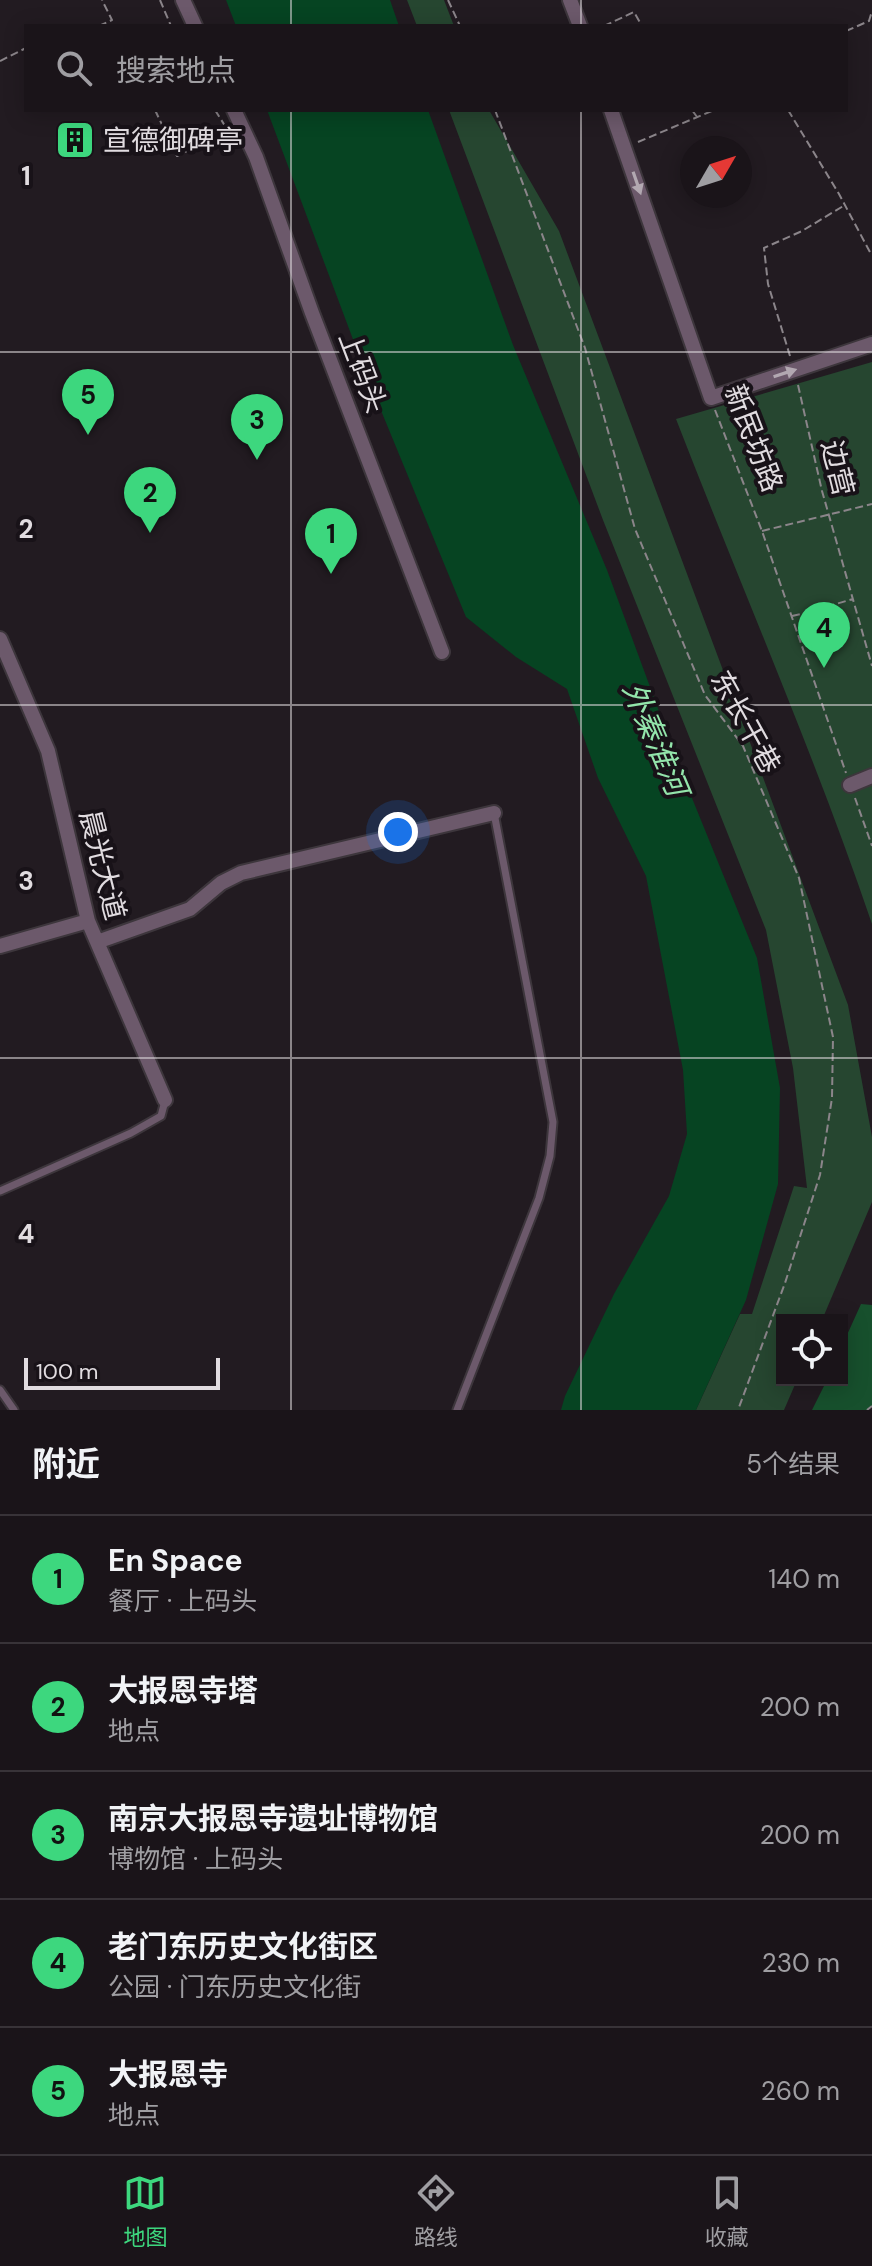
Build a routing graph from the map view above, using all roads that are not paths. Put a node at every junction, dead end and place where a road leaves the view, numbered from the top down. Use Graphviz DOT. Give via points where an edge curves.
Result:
graph roads {
  1 [pos="183,0"];
  2 [pos="570,0"];
  3 [pos="194,24"];
  4 [pos="579,24"];
  5 [pos="235,112"];
  6 [pos="612,112"];
  7 [pos="872,344"];
  8 [pos="0,639"];
  9 [pos="442,652"];
  10 [pos="872,776"];
  11 [pos="850,785"];
  12 [pos="494,813"];
  13 [pos="88,921"];
  14 [pos="97,942"];
  15 [pos="0,946"];
  16 [pos="165,1100"];
  17 [pos="0,1191"];
  18 [pos="0,1390"];
  19 [pos="14,1410"];
  20 [pos="457,1410"];
  1 -- 3 [label="street"];
  2 -- 4 [label="street"];
  5 -- 9 [label="street, 上码头"];
  6 -- 7 [label="street, 新民坊路, one-way" via="711,398"];
  8 -- 13 [label="street, 晨光大道" via="48,751"];
  10 -- 11 [label="street"];
  12 -- 14 [label="street" via="241,873 190,909"];
  12 -- 20 [label="lane" via="553,1122 539,1198"];
  13 -- 14 [label="street, 晨光大道"];
  13 -- 15 [label="street"];
  14 -- 16 [label="street, 晨光大道"];
  16 -- 17 [label="lane" via="161,1116 131,1133"];
  18 -- 19 [label="lane"];
}
